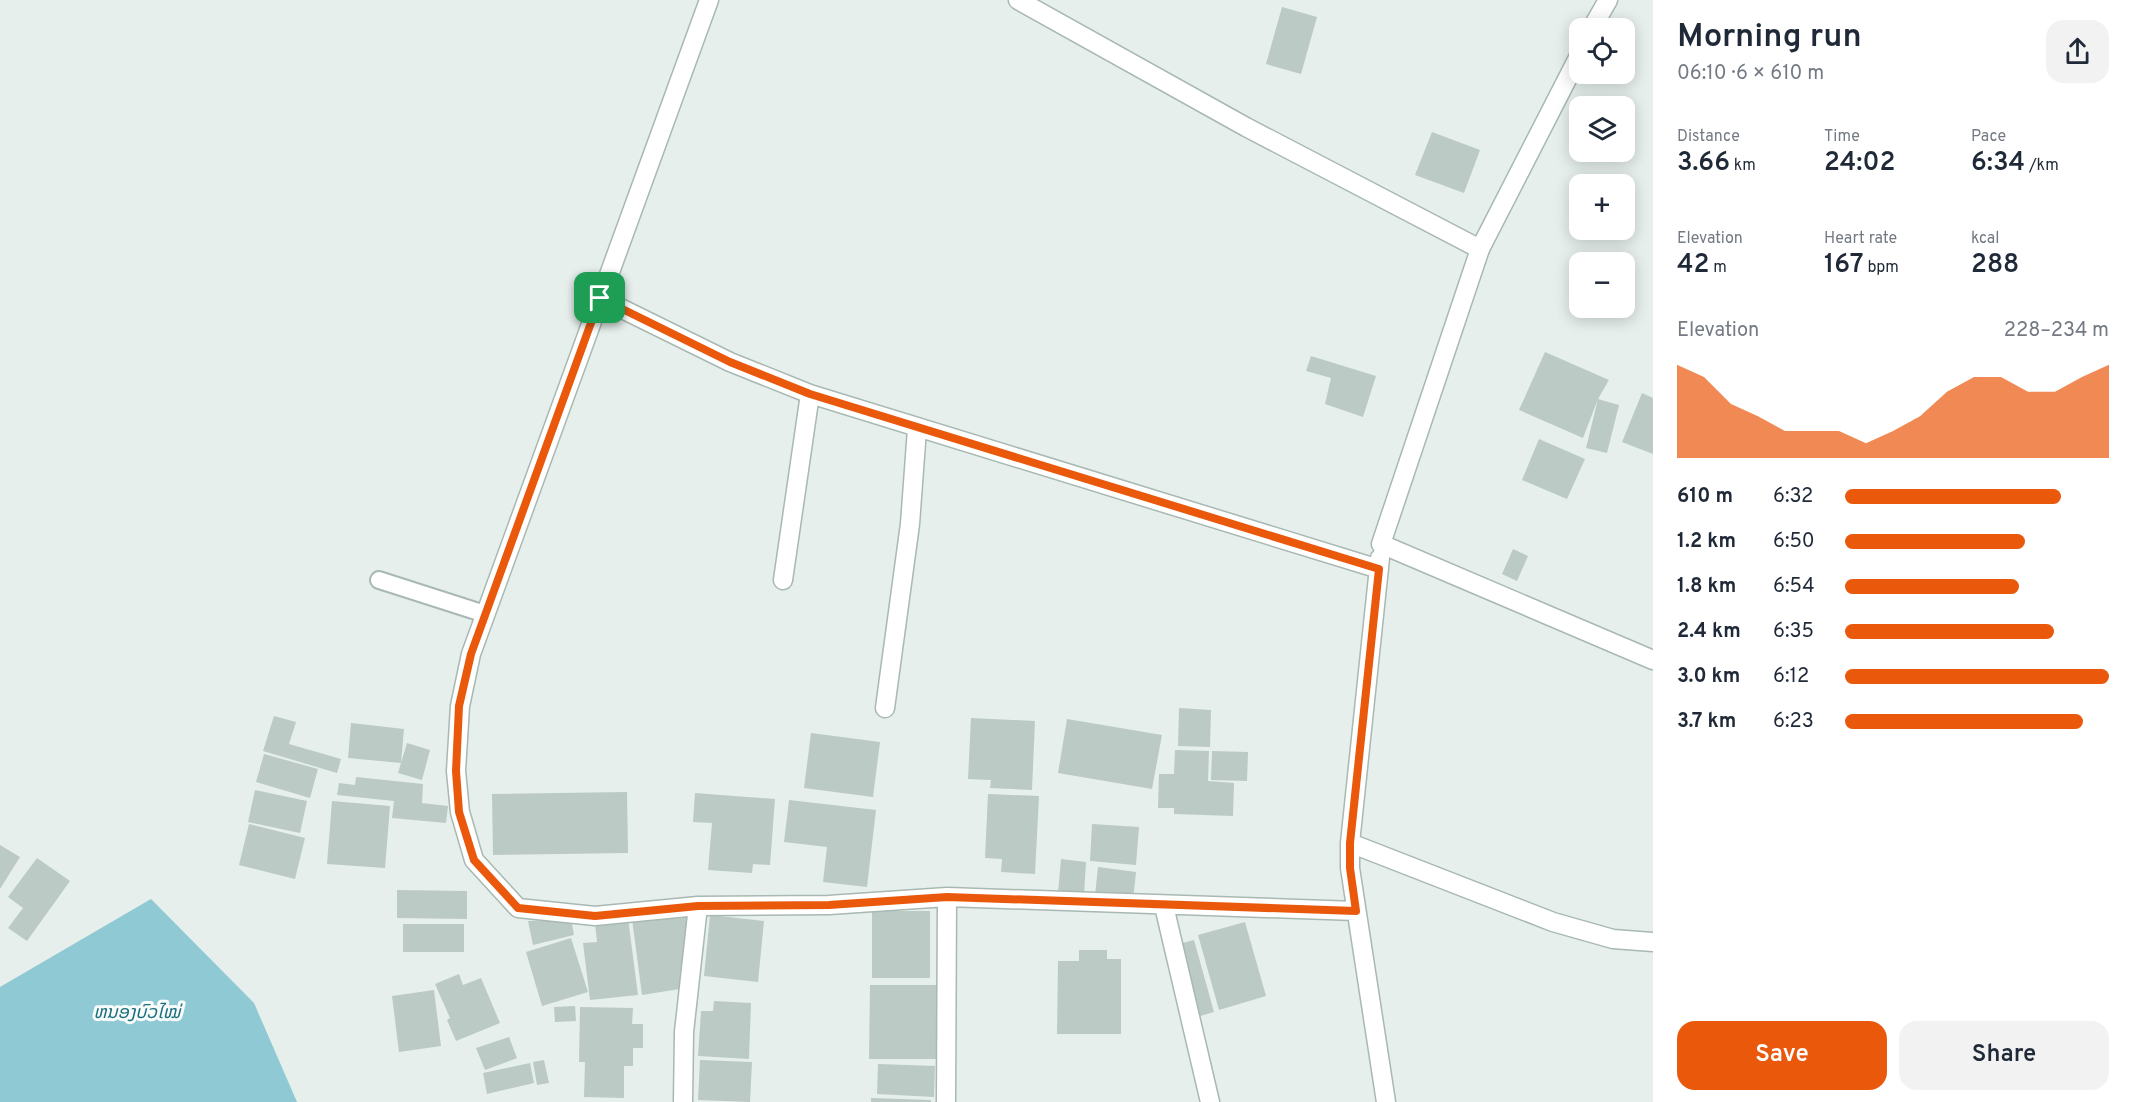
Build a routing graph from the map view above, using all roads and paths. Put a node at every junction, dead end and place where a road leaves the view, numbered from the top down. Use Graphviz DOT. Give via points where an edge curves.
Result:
graph roads {
  1 [pos="709,0"];
  2 [pos="1018,0"];
  3 [pos="1608,0"];
  4 [pos="1598,18"];
  5 [pos="1569,75"];
  6 [pos="1480,249"];
  7 [pos="600,298"];
  8 [pos="810,394"];
  9 [pos="918,429"];
  10 [pos="1382,544"];
  11 [pos="1379,569"];
  12 [pos="379,580"];
  13 [pos="783,580"];
  14 [pos="485,614"];
  15 [pos="1653,660"];
  16 [pos="885,708"];
  17 [pos="1350,843"];
  18 [pos="947,897"];
  19 [pos="698,906"];
  20 [pos="1164,906"];
  21 [pos="1356,911"];
  22 [pos="1653,942"];
  23 [pos="684,1102"];
  24 [pos="946,1102"];
  25 [pos="1210,1102"];
  26 [pos="1386,1102"];
  1 -- 7 [label="street"];
  2 -- 6 [label="street" via="1246,127"];
  3 -- 4 [label="street"];
  5 -- 6 [label="street"];
  6 -- 10 [label="street"];
  7 -- 8 [label="street" via="730,362"];
  7 -- 14 [label="street"];
  8 -- 9 [label="street"];
  8 -- 13 [label="street"];
  9 -- 11 [label="street"];
  9 -- 16 [label="street" via="910,524"];
  10 -- 11 [label="street"];
  10 -- 15 [label="street"];
  11 -- 17 [label="street"];
  12 -- 14 [label="lane"];
  14 -- 19 [label="street" via="459,706 459,812 474,860 518,908 595,916"];
  17 -- 21 [label="street"];
  17 -- 22 [label="street" via="1553,922 1613,939"];
  18 -- 19 [label="street" via="829,905"];
  18 -- 20 [label="street"];
  18 -- 24 [label="street"];
  19 -- 23 [label="street" via="684,1032"];
  20 -- 21 [label="street"];
  20 -- 25 [label="street"];
  21 -- 26 [label="street"];
}
